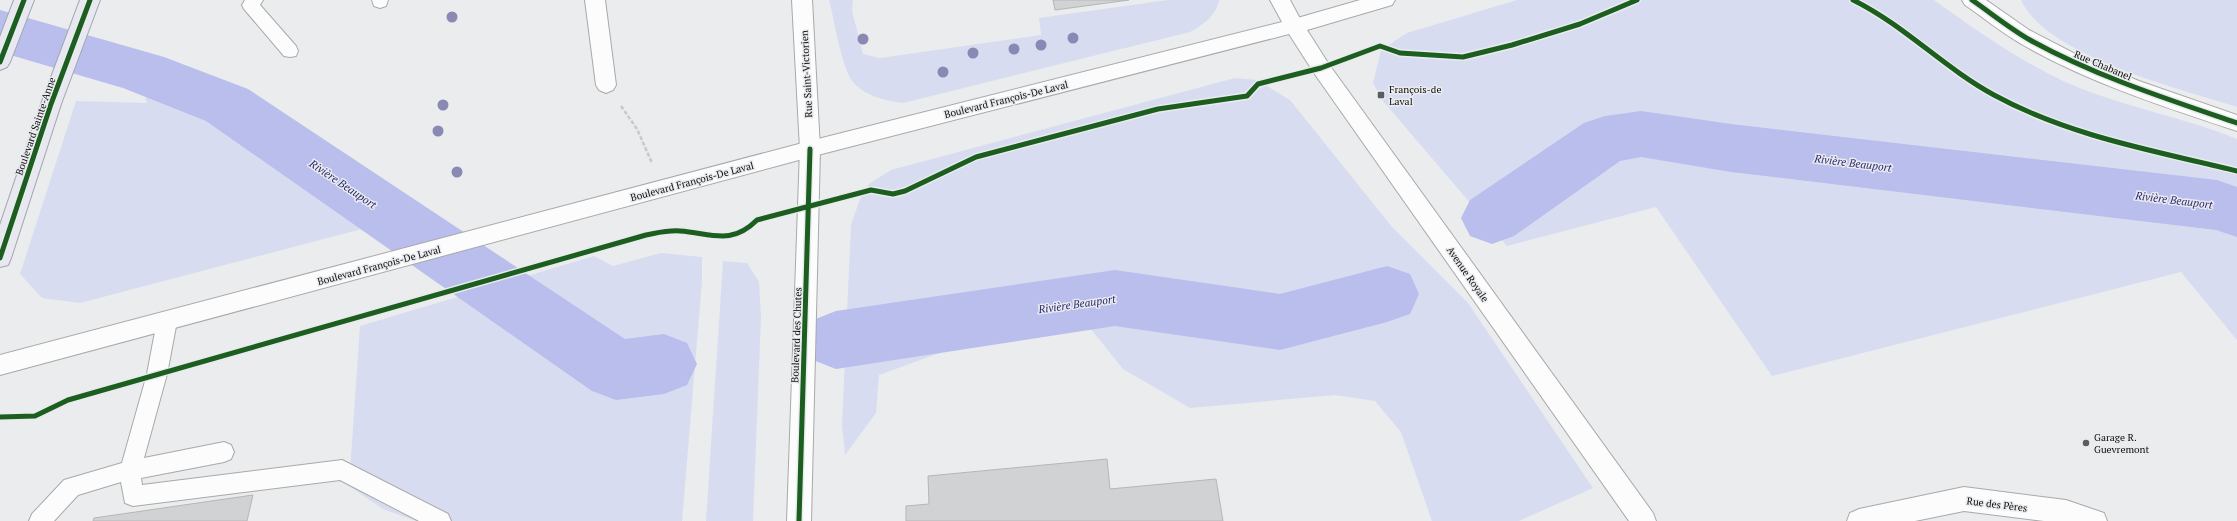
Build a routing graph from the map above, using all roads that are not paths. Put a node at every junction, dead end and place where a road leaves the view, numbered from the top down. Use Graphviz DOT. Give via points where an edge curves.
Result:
graph roads {
  1 [pos="24,0"];
  2 [pos="255,0"];
  3 [pos="595,0"];
  4 [pos="802,0"];
  5 [pos="1280,0"];
  6 [pos="1385,0"];
  7 [pos="1972,0"];
  8 [pos="88,4"];
  9 [pos="1294,26"];
  10 [pos="290,52"];
  11 [pos="0,62"];
  12 [pos="606,85"];
  13 [pos="2237,123"];
  14 [pos="810,149"];
  15 [pos="0,258"];
  16 [pos="167,321"];
  17 [pos="0,365"];
  18 [pos="224,452"];
  19 [pos="130,470"];
  20 [pos="40,521"];
  21 [pos="440,521"];
  22 [pos="799,521"];
  23 [pos="1644,521"];
  24 [pos="1859,521"];
  25 [pos="2095,521"];
  1 -- 11 [label="main road"];
  2 -- 10 [label="lane" via="250,5"];
  3 -- 12 [label="main road"];
  4 -- 14 [label="main road, Rue Saint-Victorien"];
  5 -- 9 [label="main road, Avenue Royale"];
  6 -- 9 [label="main road, Boulevard François-De Laval"];
  7 -- 13 [label="main road, Rue Chabanel" via="2029,40 2065,58 2132,87"];
  8 -- 15 [label="main road, Boulevard Sainte-Anne" via="51,104"];
  9 -- 14 [label="main road, Boulevard François-De Laval"];
  9 -- 23 [label="main road, Avenue Royale" via="1321,68"];
  14 -- 16 [label="main road, Boulevard François-De Laval"];
  14 -- 22 [label="main road, Boulevard des Chutes"];
  16 -- 17 [label="main road, Boulevard François-De Laval"];
  16 -- 19 [label="lane" via="157,374"];
  18 -- 19 [label="lane"];
  19 -- 20 [label="lane" via="71,487"];
  19 -- 21 [label="lane" via="133,496 342,470"];
  24 -- 25 [label="main road, Rue des Pères" via="1964,499 2066,512"];
}
